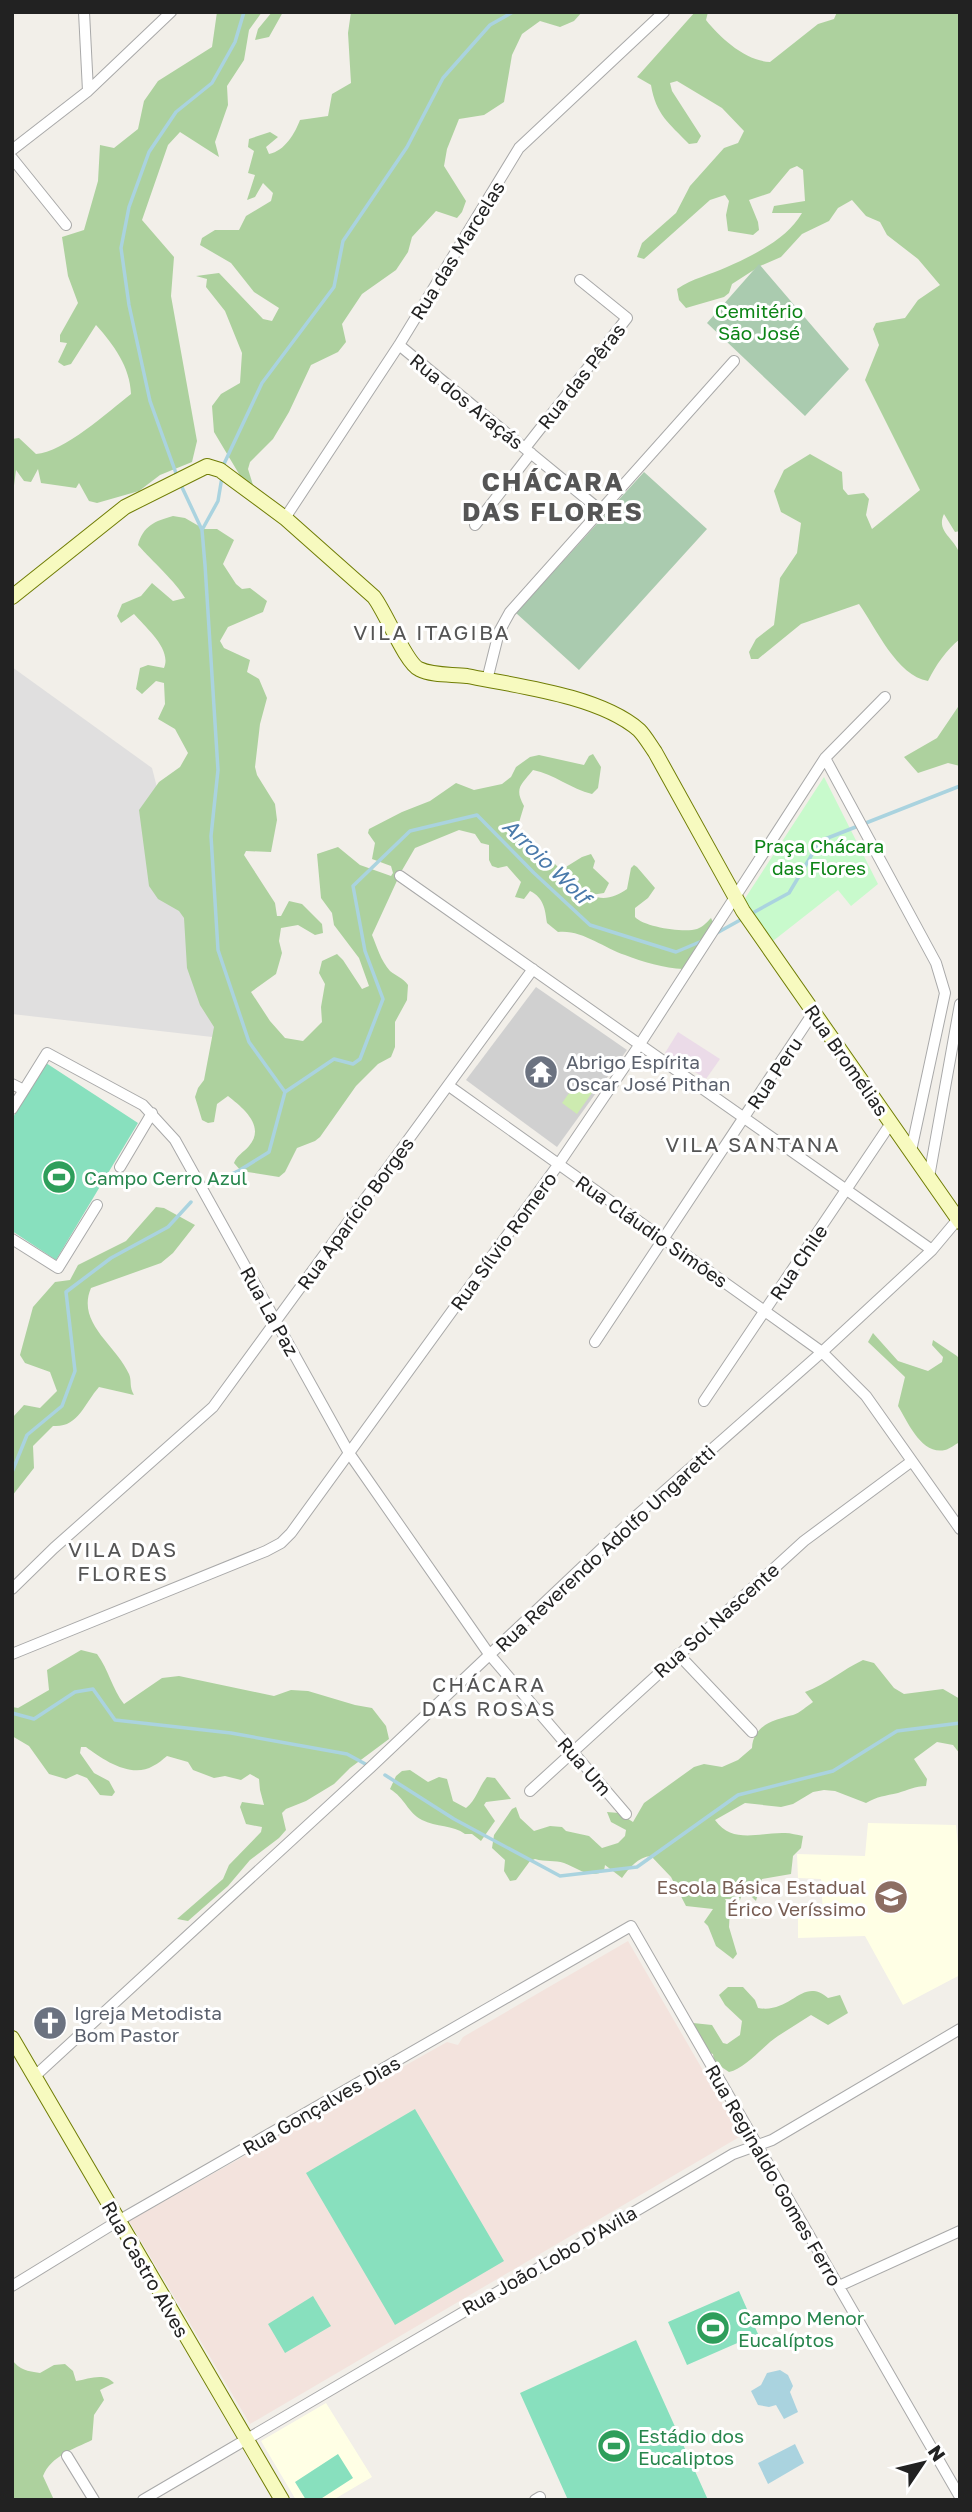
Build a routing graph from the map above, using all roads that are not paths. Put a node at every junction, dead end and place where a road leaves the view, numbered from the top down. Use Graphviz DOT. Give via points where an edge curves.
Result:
graph roads {
  1 [pos="84,12"];
  2 [pos="171,12"];
  3 [pos="664,12"];
  4 [pos="88,91"];
  5 [pos="12,150"];
  6 [pos="12,158"];
  7 [pos="66,225"];
  8 [pos="580,280"];
  9 [pos="399,345"];
  10 [pos="734,361"];
  11 [pos="528,450"];
  12 [pos="600,510"];
  13 [pos="285,518"];
  14 [pos="475,525"];
  15 [pos="12,597"];
  16 [pos="487,680"];
  17 [pos="885,697"];
  18 [pos="825,758"];
  19 [pos="400,876"];
  20 [pos="735,898"];
  21 [pos="533,969"];
  22 [pos="960,1004"];
  23 [pos="813,1013"];
  24 [pos="640,1044"];
  25 [pos="933,1050"];
  26 [pos="952,1051"];
  27 [pos="12,1084"];
  28 [pos="449,1086"];
  29 [pos="24,1090"];
  30 [pos="12,1109"];
  31 [pos="152,1113"];
  32 [pos="744,1117"];
  33 [pos="891,1122"];
  34 [pos="911,1151"];
  35 [pos="558,1165"];
  36 [pos="120,1167"];
  37 [pos="929,1177"];
  38 [pos="846,1190"];
  39 [pos="97,1205"];
  40 [pos="959,1221"];
  41 [pos="12,1239"];
  42 [pos="663,1239"];
  43 [pos="932,1250"];
  44 [pos="765,1311"];
  45 [pos="275,1321"];
  46 [pos="595,1342"];
  47 [pos="822,1352"];
  48 [pos="704,1401"];
  49 [pos="349,1453"];
  50 [pos="912,1461"];
  51 [pos="960,1529"];
  52 [pos="12,1589"];
  53 [pos="12,1654"];
  54 [pos="489,1654"];
  55 [pos="678,1654"];
  56 [pos="752,1732"];
  57 [pos="573,1753"];
  58 [pos="530,1791"];
  59 [pos="626,1814"];
  60 [pos="631,1926"];
  61 [pos="960,2029"];
  62 [pos="12,2038"];
  63 [pos="35,2076"];
  64 [pos="757,2145"];
  65 [pos="118,2221"];
  66 [pos="960,2231"];
  67 [pos="12,2286"];
  68 [pos="839,2286"];
  69 [pos="246,2438"];
  70 [pos="66,2456"];
  71 [pos="960,2497"];
  72 [pos="94,2500"];
  73 [pos="143,2500"];
  74 [pos="282,2500"];
  75 [pos="953,2500"];
  1 -- 4 [label="street"];
  2 -- 4 [label="street"];
  3 -- 9 [label="street, Rua das Marcelas" via="519,148"];
  4 -- 5 [label="street"];
  6 -- 7 [label="street"];
  8 -- 11 [label="street, Rua das Pêras" via="627,318"];
  9 -- 11 [label="street, Rua dos Araçás"];
  9 -- 13 [label="street, Rua das Marcelas"];
  10 -- 12 [label="street"];
  11 -- 12 [label="street, Rua dos Araçás"];
  11 -- 14 [label="street"];
  12 -- 16 [label="street" via="510,612 499,632"];
  13 -- 15 [label="street, Rua Bromélias" via="220,470 207,466 125,507"];
  13 -- 16 [label="street, Rua Bromélias" via="374,597 410,662 419,669"];
  16 -- 20 [label="street, Rua Bromélias" via="584,701 607,709 641,731"];
  17 -- 18 [label="street, Rua Sílvio Romero"];
  18 -- 20 [label="street, Rua Sílvio Romero"];
  18 -- 25 [label="street" via="941,976 945,993"];
  19 -- 21 [label="street"];
  20 -- 23 [label="street, Rua Bromélias"];
  20 -- 24 [label="street, Rua Sílvio Romero"];
  21 -- 24 [label="street"];
  21 -- 28 [label="street, Rua Aparício Borges"];
  22 -- 26 [label="street"];
  23 -- 32 [label="street, Rua Peru"];
  23 -- 33 [label="street, Rua Bromélias"];
  24 -- 32 [label="street"];
  24 -- 35 [label="street, Rua Sílvio Romero"];
  25 -- 26 [label="street"];
  25 -- 34 [label="street"];
  26 -- 37 [label="street"];
  27 -- 29 [label="street"];
  28 -- 35 [label="street, Rua Cláudio Simões"];
  28 -- 45 [label="street, Rua Aparício Borges"];
  29 -- 30 [label="street"];
  29 -- 31 [label="street, Rua La Paz" via="47,1053"];
  31 -- 36 [label="street"];
  31 -- 45 [label="street, Rua La Paz" via="175,1140"];
  32 -- 38 [label="street"];
  32 -- 42 [label="street, Rua Peru"];
  33 -- 34 [label="street, Rua Bromélias"];
  33 -- 38 [label="street, Rua Chile"];
  34 -- 37 [label="street, Rua Bromélias"];
  35 -- 42 [label="street, Rua Cláudio Simões"];
  35 -- 49 [label="street, Rua Sílvio Romero"];
  37 -- 40 [label="street, Rua Bromélias"];
  38 -- 43 [label="street"];
  38 -- 44 [label="street, Rua Chile"];
  39 -- 41 [label="street" via="58,1268"];
  40 -- 43 [label="street, Rua Reverendo Adolfo Ungaretti"];
  42 -- 44 [label="street, Rua Cláudio Simões"];
  42 -- 46 [label="street, Rua Peru"];
  43 -- 47 [label="street, Rua Reverendo Adolfo Ungaretti"];
  44 -- 47 [label="street, Rua Cláudio Simões"];
  44 -- 48 [label="street, Rua Chile"];
  45 -- 49 [label="street, Rua La Paz"];
  45 -- 52 [label="street, Rua Aparício Borges" via="213,1407"];
  47 -- 50 [label="street, Rua Cláudio Simões" via="866,1396"];
  47 -- 54 [label="street, Rua Reverendo Adolfo Ungaretti"];
  49 -- 53 [label="street, Rua Sílvio Romero" via="281,1543"];
  49 -- 54 [label="street, Rua La Paz"];
  50 -- 51 [label="street, Rua Cláudio Simões"];
  50 -- 55 [label="street, Rua Sol Nascente" via="804,1541"];
  54 -- 57 [label="street, Rua Um"];
  54 -- 63 [label="street, Rua Reverendo Adolfo Ungaretti"];
  55 -- 56 [label="street"];
  55 -- 57 [label="street, Rua Sol Nascente"];
  57 -- 58 [label="street, Rua Sol Nascente"];
  57 -- 59 [label="street, Rua Um"];
  60 -- 64 [label="street, Rua Reginaldo Gomes Ferro"];
  60 -- 65 [label="street, Rua Gonçalves Dias"];
  61 -- 64 [label="street, Rua João Lobo D'Avila" via="789,2131"];
  62 -- 63 [label="street, Rua Castro Alves"];
  63 -- 65 [label="street, Rua Castro Alves"];
  64 -- 68 [label="street, Rua Reginaldo Gomes Ferro"];
  64 -- 69 [label="street, Rua João Lobo D'Avila" via="722,2160"];
  65 -- 67 [label="street, Rua Gonçalves Dias"];
  65 -- 69 [label="street, Rua Castro Alves"];
  66 -- 68 [label="street"];
  68 -- 71 [label="street, Rua Reginaldo Gomes Ferro"];
  69 -- 73 [label="street, Rua João Lobo D'Avila"];
  69 -- 74 [label="street, Rua Castro Alves"];
  70 -- 72 [label="street"];
  71 -- 75 [label="street"];
}
